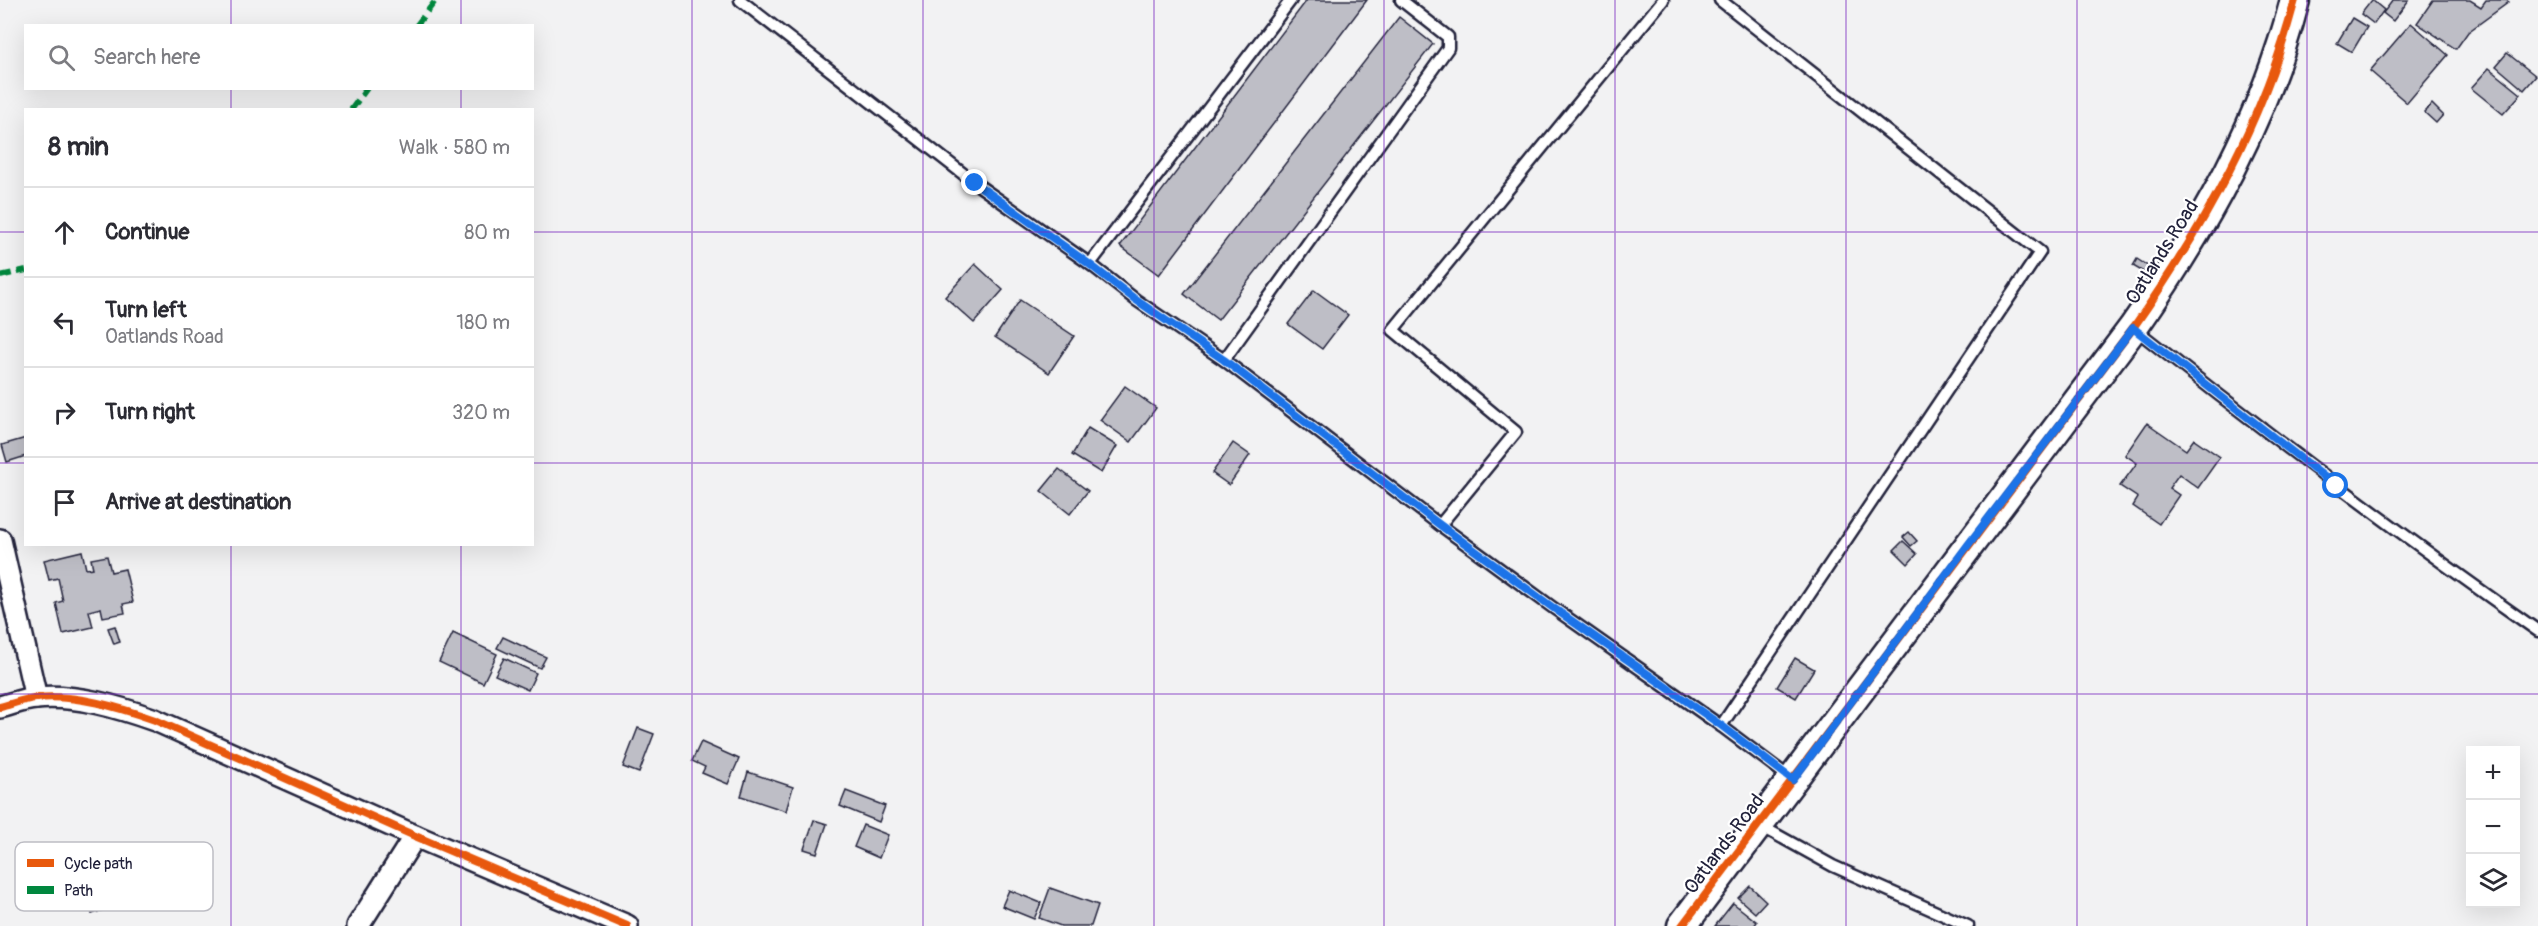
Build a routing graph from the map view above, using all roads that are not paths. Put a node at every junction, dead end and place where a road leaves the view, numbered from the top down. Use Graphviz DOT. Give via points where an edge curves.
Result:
graph roads {
  1 [pos="740,0"];
  2 [pos="1291,0"];
  3 [pos="1401,0"];
  4 [pos="1663,0"];
  5 [pos="1720,0"];
  6 [pos="2295,0"];
  7 [pos="1089,264"];
  8 [pos="2133,328"];
  9 [pos="1224,360"];
  10 [pos="1440,525"];
  11 [pos="0,540"];
  12 [pos="2538,631"];
  13 [pos="36,698"];
  14 [pos="0,707"];
  15 [pos="1722,726"];
  16 [pos="1793,780"];
  17 [pos="1759,825"];
  18 [pos="416,836"];
  19 [pos="358,926"];
  20 [pos="627,926"];
  21 [pos="1682,926"];
  22 [pos="1968,926"];
  1 -- 7 [label="lane" via="975,183"];
  2 -- 7 [label="lane"];
  3 -- 9 [label="lane" via="1448,38 1448,48"];
  4 -- 10 [label="lane" via="1393,330 1516,432"];
  5 -- 15 [label="lane" via="2040,252"];
  6 -- 8 [label="street, Oatlands Road" via="2288,28 2231,173"];
  7 -- 9 [label="lane"];
  8 -- 12 [label="lane" via="2403,537"];
  8 -- 16 [label="street, Oatlands Road"];
  9 -- 10 [label="lane"];
  10 -- 15 [label="lane"];
  11 -- 13 [label="street"];
  13 -- 14 [label="street"];
  13 -- 18 [label="street" via="113,705 155,720"];
  15 -- 16 [label="lane"];
  16 -- 17 [label="street, Oatlands Road"];
  17 -- 21 [label="street, Oatlands Road"];
  17 -- 22 [label="lane" via="1833,866"];
  18 -- 19 [label="street"];
  18 -- 20 [label="street"];
}
